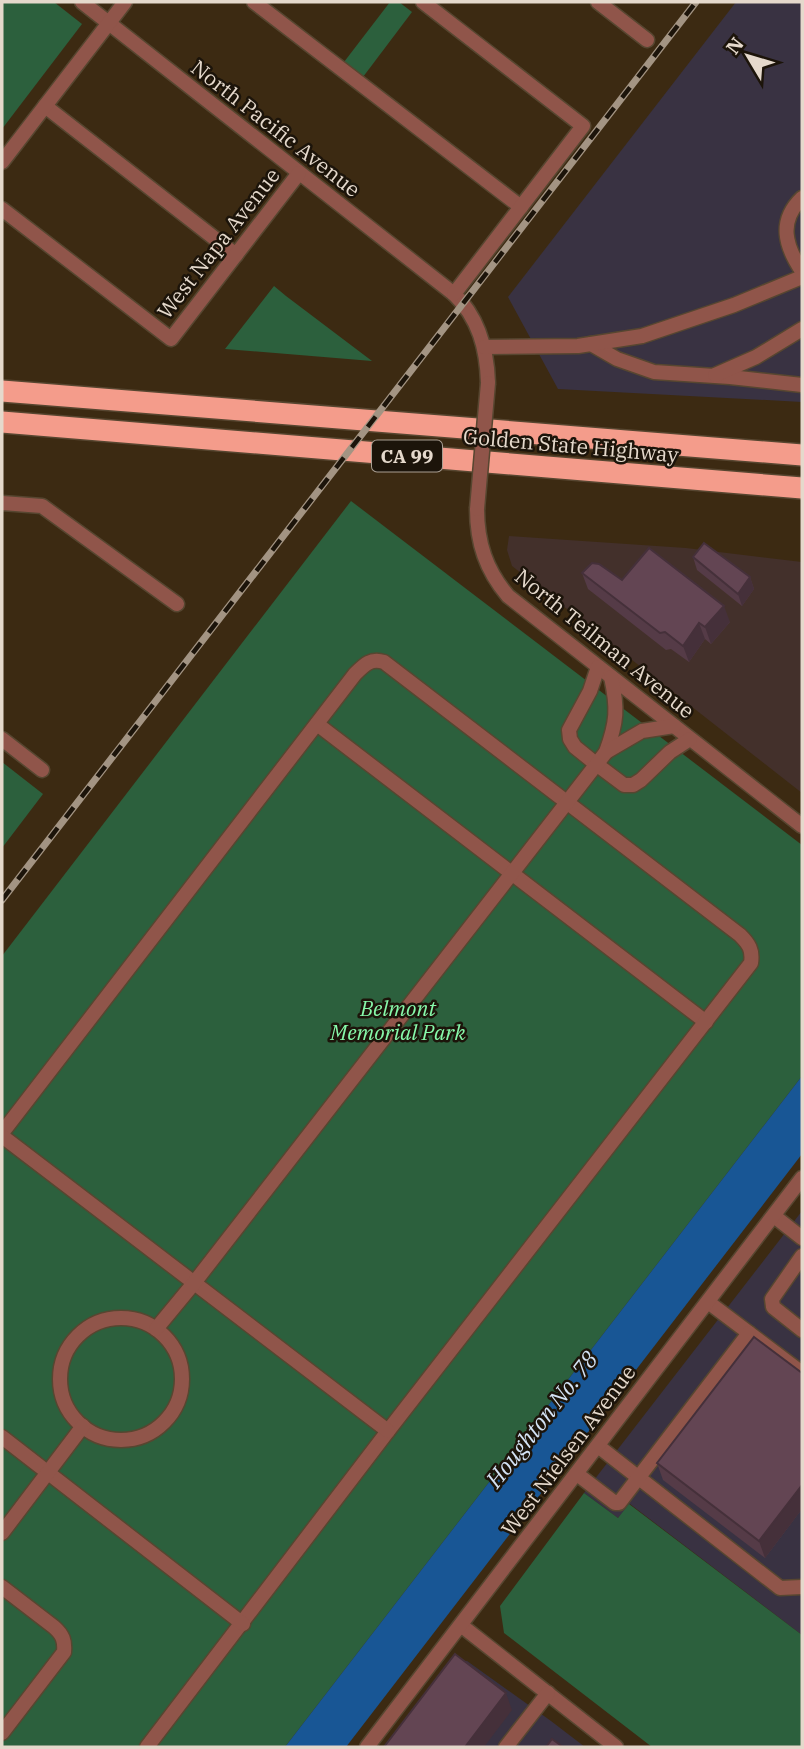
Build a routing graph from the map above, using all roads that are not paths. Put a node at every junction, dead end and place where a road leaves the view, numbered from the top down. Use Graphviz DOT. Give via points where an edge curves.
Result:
graph roads {
  1 [pos="82,2"];
  2 [pos="125,2"];
  3 [pos="254,2"];
  4 [pos="424,2"];
  5 [pos="598,2"];
  6 [pos="109,23"];
  7 [pos="647,40"];
  8 [pos="45,106"];
  9 [pos="2,162"];
  10 [pos="299,173"];
  11 [pos="802,198"];
  12 [pos="521,207"];
  13 [pos="2,209"];
  14 [pos="236,254"];
  15 [pos="802,271"];
  16 [pos="802,277"];
  17 [pos="450,290"];
  18 [pos="802,329"];
  19 [pos="591,344"];
  20 [pos="484,347"];
  21 [pos="714,376"];
  22 [pos="2,383"];
  23 [pos="802,386"];
  24 [pos="2,391"];
  25 [pos="107,401"];
  26 [pos="2,422"];
  27 [pos="62,428"];
  28 [pos="2,429"];
  29 [pos="633,440"];
  30 [pos="802,448"];
  31 [pos="802,455"];
  32 [pos="751,484"];
  33 [pos="802,488"];
  34 [pos="802,497"];
  35 [pos="2,503"];
  36 [pos="177,604"];
  37 [pos="598,667"];
  38 [pos="611,677"];
  39 [pos="317,724"];
  40 [pos="674,726"];
  41 [pos="2,738"];
  42 [pos="691,739"];
  43 [pos="606,751"];
  44 [pos="596,764"];
  45 [pos="43,770"];
  46 [pos="567,803"];
  47 [pos="802,826"];
  48 [pos="511,873"];
  49 [pos="706,1022"];
  50 [pos="2,1134"];
  51 [pos="802,1178"];
  52 [pos="774,1216"];
  53 [pos="802,1236"];
  54 [pos="799,1266"];
  55 [pos="194,1283"];
  56 [pos="708,1301"];
  57 [pos="156,1329"];
  58 [pos="802,1330"];
  59 [pos="749,1333"];
  60 [pos="802,1373"];
  61 [pos="83,1426"];
  62 [pos="388,1432"];
  63 [pos="2,1437"];
  64 [pos="598,1446"];
  65 [pos="49,1473"];
  66 [pos="577,1474"];
  67 [pos="638,1477"];
  68 [pos="2,1533"];
  69 [pos="2,1587"];
  70 [pos="802,1587"];
  71 [pos="243,1624"];
  72 [pos="462,1626"];
  73 [pos="548,1693"];
  74 [pos="2,1733"];
  75 [pos="147,1747"];
  76 [pos="367,1747"];
  77 [pos="506,1747"];
  78 [pos="617,1747"];
  1 -- 6 [label="street, North Pacific Avenue"];
  2 -- 6 [label="street"];
  3 -- 12 [label="street"];
  4 -- 12 [label="street" via="583,126"];
  5 -- 7 [label="street"];
  6 -- 8 [label="street"];
  6 -- 10 [label="street, North Pacific Avenue"];
  8 -- 9 [label="street"];
  8 -- 14 [label="street"];
  10 -- 14 [label="street, West Napa Avenue"];
  10 -- 17 [label="street, North Pacific Avenue"];
  11 -- 15 [label="street" via="791,209 786,227 789,248"];
  12 -- 17 [label="street"];
  13 -- 14 [label="street, West Napa Avenue" via="171,339"];
  16 -- 19 [label="street" via="642,336"];
  17 -- 20 [label="street, North Teilman Avenue" via="469,311"];
  18 -- 21 [label="street"];
  19 -- 20 [label="street"];
  19 -- 21 [label="street" via="654,372"];
  20 -- 37 [label="street, North Teilman Avenue, bridge" via="488,383 477,509 483,556 498,583 523,610"];
  21 -- 23 [label="street"];
  22 -- 25 [label="highway"];
  24 -- 25 [label="highway, Golden State Highway / CA 99"];
  25 -- 29 [label="highway, Golden State Highway / CA 99"];
  26 -- 27 [label="highway, Golden State Highway / CA 99"];
  27 -- 28 [label="highway"];
  27 -- 32 [label="highway, Golden State Highway / CA 99"];
  29 -- 30 [label="highway"];
  29 -- 31 [label="highway, Golden State Highway / CA 99"];
  32 -- 33 [label="highway, Golden State Highway / CA 99"];
  32 -- 34 [label="highway"];
  35 -- 36 [label="street" via="42,506"];
  37 -- 38 [label="street, North Teilman Avenue"];
  37 -- 44 [label="street" via="569,730 575,747"];
  38 -- 40 [label="street, North Teilman Avenue"];
  38 -- 43 [label="street" via="616,720"];
  39 -- 46 [label="street" via="365,663 384,662"];
  39 -- 48 [label="street"];
  39 -- 50 [label="street"];
  40 -- 42 [label="street, North Teilman Avenue"];
  40 -- 43 [label="street" via="642,731"];
  41 -- 45 [label="street"];
  42 -- 44 [label="street" via="633,785 624,785"];
  42 -- 47 [label="street, North Teilman Avenue"];
  43 -- 44 [label="street"];
  44 -- 46 [label="street"];
  46 -- 48 [label="street"];
  46 -- 49 [label="street" via="748,944 753,953 751,963"];
  48 -- 49 [label="street"];
  48 -- 55 [label="street"];
  49 -- 62 [label="street"];
  50 -- 55 [label="street"];
  51 -- 52 [label="street, West Nielsen Avenue"];
  52 -- 53 [label="street"];
  52 -- 56 [label="street, West Nielsen Avenue"];
  54 -- 58 [label="street" via="772,1300 773,1307"];
  55 -- 57 [label="street"];
  55 -- 62 [label="street"];
  56 -- 59 [label="street"];
  56 -- 64 [label="street, West Nielsen Avenue"];
  57 -- 61 [label="street" via="133,1320 108,1320 79,1335 69,1348 60,1379 62,1395"];
  57 -- 61 [label="street" via="173,1347 182,1370 182,1387 168,1418 141,1437 125,1440 108,1439"];
  59 -- 60 [label="street"];
  59 -- 67 [label="street"];
  61 -- 65 [label="street"];
  62 -- 71 [label="street"];
  63 -- 65 [label="street"];
  64 -- 66 [label="street, West Nielsen Avenue"];
  64 -- 67 [label="street"];
  65 -- 68 [label="street"];
  65 -- 71 [label="street"];
  66 -- 67 [label="street" via="615,1503"];
  66 -- 72 [label="street, West Nielsen Avenue"];
  67 -- 70 [label="street" via="780,1588"];
  69 -- 74 [label="street" via="54,1627 65,1642 64,1652"];
  71 -- 75 [label="street"];
  72 -- 73 [label="street"];
  72 -- 76 [label="street, West Nielsen Avenue"];
  73 -- 77 [label="street"];
  73 -- 78 [label="street"];
}
